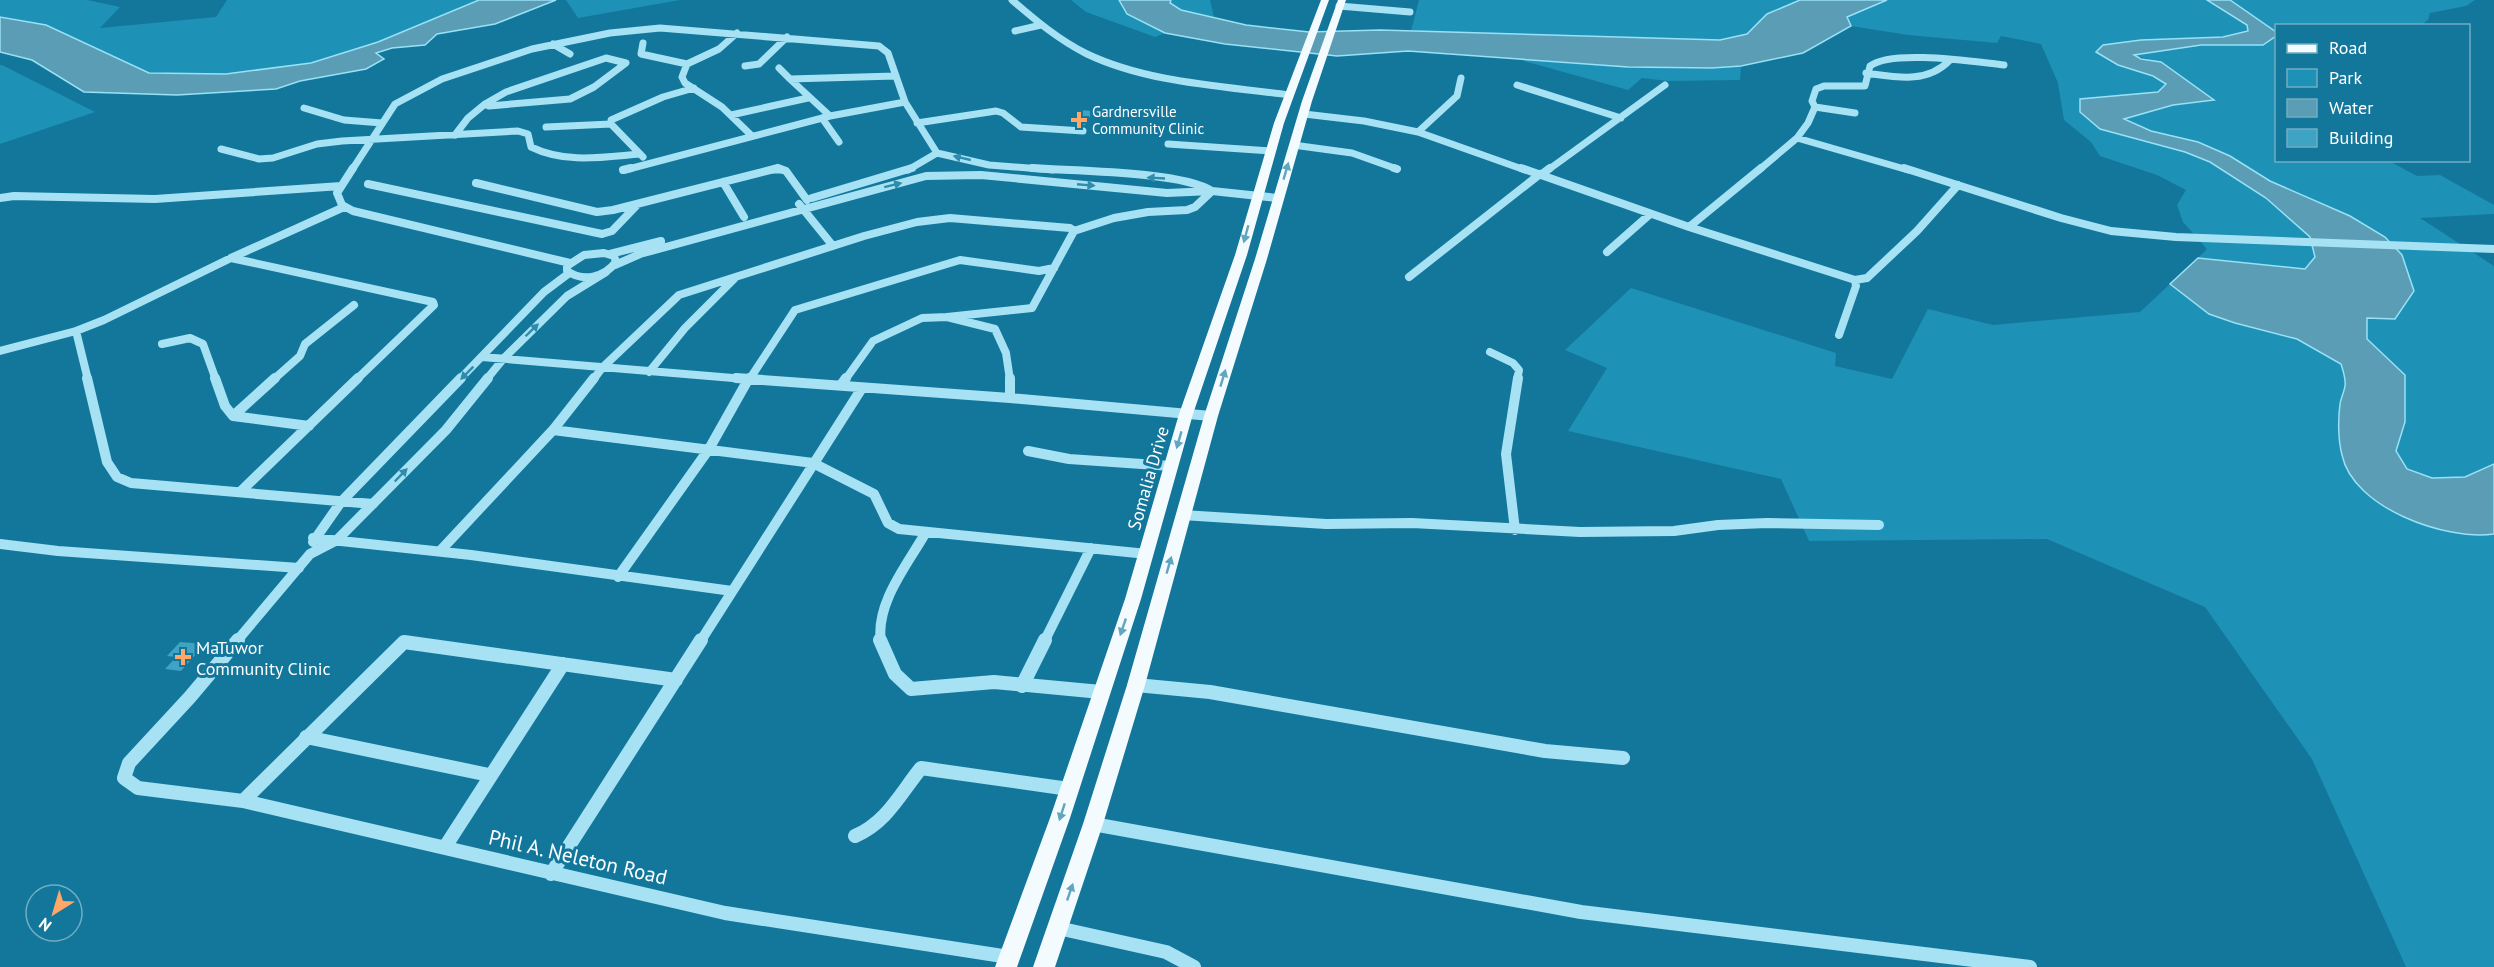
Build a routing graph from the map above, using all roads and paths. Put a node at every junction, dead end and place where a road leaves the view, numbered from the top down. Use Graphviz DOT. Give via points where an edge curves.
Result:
graph roads {
  1 [pos="1012,0"];
  2 [pos="1325,0"];
  3 [pos="1340,3"];
  4 [pos="1410,12"];
  5 [pos="1041,26"];
  6 [pos="1015,32"];
  7 [pos="737,33"];
  8 [pos="787,37"];
  9 [pos="643,43"];
  10 [pos="553,44"];
  11 [pos="570,54"];
  12 [pos="641,54"];
  13 [pos="1949,61"];
  14 [pos="626,63"];
  15 [pos="687,64"];
  16 [pos="2004,65"];
  17 [pos="745,66"];
  18 [pos="779,68"];
  19 [pos="1866,73"];
  20 [pos="895,75"];
  21 [pos="790,78"];
  22 [pos="1461,78"];
  23 [pos="1518,85"];
  24 [pos="1665,85"];
  25 [pos="694,88"];
  26 [pos="1289,95"];
  27 [pos="808,98"];
  28 [pos="905,102"];
  29 [pos="485,104"];
  30 [pos="1815,107"];
  31 [pos="304,108"];
  32 [pos="1855,113"];
  33 [pos="1304,114"];
  34 [pos="731,115"];
  35 [pos="826,117"];
  36 [pos="1621,118"];
  37 [pos="382,123"];
  38 [pos="917,123"];
  39 [pos="611,124"];
  40 [pos="546,128"];
  41 [pos="1083,131"];
  42 [pos="1418,132"];
  43 [pos="455,135"];
  44 [pos="752,136"];
  45 [pos="1797,138"];
  46 [pos="372,140"];
  47 [pos="838,142"];
  48 [pos="1168,144"];
  49 [pos="1293,145"];
  50 [pos="221,149"];
  51 [pos="1271,152"];
  52 [pos="937,153"];
  53 [pos="640,154"];
  54 [pos="650,162"];
  55 [pos="989,165"];
  56 [pos="910,169"];
  57 [pos="1397,169"];
  58 [pos="623,170"];
  59 [pos="1541,174"];
  60 [pos="981,175"];
  61 [pos="926,176"];
  62 [pos="1118,176"];
  63 [pos="723,182"];
  64 [pos="476,183"];
  65 [pos="368,184"];
  66 [pos="1958,185"];
  67 [pos="341,186"];
  68 [pos="1112,188"];
  69 [pos="1212,190"];
  70 [pos="1258,195"];
  71 [pos="0,198"];
  72 [pos="1278,198"];
  73 [pos="807,200"];
  74 [pos="639,204"];
  75 [pos="800,205"];
  76 [pos="344,207"];
  77 [pos="1650,215"];
  78 [pos="744,217"];
  79 [pos="1689,227"];
  80 [pos="1074,231"];
  81 [pos="833,246"];
  82 [pos="2494,249"];
  83 [pos="1607,252"];
  84 [pos="610,254"];
  85 [pos="231,258"];
  86 [pos="569,268"];
  87 [pos="611,268"];
  88 [pos="1054,268"];
  89 [pos="1409,277"];
  90 [pos="734,279"];
  91 [pos="1855,280"];
  92 [pos="354,305"];
  93 [pos="947,317"];
  94 [pos="76,331"];
  95 [pos="1839,335"];
  96 [pos="162,344"];
  97 [pos="0,351"];
  98 [pos="1490,352"];
  99 [pos="482,357"];
  100 [pos="504,357"];
  101 [pos="602,368"];
  102 [pos="650,372"];
  103 [pos="749,379"];
  104 [pos="841,385"];
  105 [pos="862,388"];
  106 [pos="1010,398"];
  107 [pos="1186,414"];
  108 [pos="232,416"];
  109 [pos="1211,416"];
  110 [pos="309,426"];
  111 [pos="553,430"];
  112 [pos="709,449"];
  113 [pos="1028,451"];
  114 [pos="813,463"];
  115 [pos="1171,466"];
  116 [pos="240,492"];
  117 [pos="341,502"];
  118 [pos="373,504"];
  119 [pos="1182,515"];
  120 [pos="1879,525"];
  121 [pos="1515,530"];
  122 [pos="926,532"];
  123 [pos="313,538"];
  124 [pos="337,540"];
  125 [pos="0,544"];
  126 [pos="1091,548"];
  127 [pos="441,550"];
  128 [pos="310,554"];
  129 [pos="1147,554"];
  130 [pos="299,568"];
  131 [pos="618,577"];
  132 [pos="732,591"];
  133 [pos="563,664"];
  134 [pos="676,680"];
  135 [pos="1136,685"];
  136 [pos="1022,686"];
  137 [pos="1101,692"];
  138 [pos="306,737"];
  139 [pos="1623,758"];
  140 [pos="489,775"];
  141 [pos="1069,789"];
  142 [pos="243,801"];
  143 [pos="1093,824"];
  144 [pos="855,836"];
  145 [pos="445,847"];
  146 [pos="551,874"];
  147 [pos="1058,928"];
  148 [pos="1008,962"];
  149 [pos="1044,967"];
  150 [pos="1194,967"];
  151 [pos="2030,967"];
  1 -- 5 [label="street"];
  2 -- 26 [label="main road, Somalia Drive"];
  3 -- 4 [label="street"];
  3 -- 33 [label="main road"];
  5 -- 6 [label="street"];
  5 -- 26 [label="street" via="1074,47 1123,67"];
  7 -- 8 [label="street"];
  7 -- 10 [label="street" via="645,28"];
  7 -- 15 [label="street" via="719,49"];
  8 -- 17 [label="street" via="759,64"];
  8 -- 20 [label="street" via="879,46 888,53"];
  9 -- 12 [label="street"];
  10 -- 11 [label="street"];
  10 -- 37 [label="street" via="442,79 395,104"];
  12 -- 14 [label="street"];
  12 -- 15 [label="street"];
  13 -- 16 [label="street"];
  13 -- 19 [label="street" via="1885,60 1870,65"];
  13 -- 19 [label="street" via="1942,70 1924,77"];
  14 -- 29 [label="street" via="598,59 506,92"];
  14 -- 29 [label="street" via="570,99"];
  15 -- 25 [label="street" via="682,77"];
  18 -- 21 [label="street"];
  19 -- 30 [label="street" via="1865,86 1816,89 1812,101"];
  20 -- 21 [label="street"];
  20 -- 28 [label="street"];
  21 -- 27 [label="street"];
  22 -- 42 [label="street" via="1457,96"];
  23 -- 36 [label="street"];
  24 -- 36 [label="street"];
  25 -- 34 [label="street"];
  25 -- 39 [label="street" via="617,116"];
  26 -- 51 [label="main road, Somalia Drive"];
  27 -- 34 [label="street"];
  27 -- 35 [label="street"];
  28 -- 35 [label="street"];
  28 -- 38 [label="street"];
  29 -- 43 [label="street"];
  30 -- 32 [label="street"];
  30 -- 45 [label="street"];
  31 -- 37 [label="street" via="344,120"];
  33 -- 42 [label="street"];
  33 -- 49 [label="main road"];
  34 -- 44 [label="street"];
  35 -- 44 [label="street"];
  35 -- 47 [label="street"];
  36 -- 59 [label="street"];
  37 -- 46 [label="street"];
  38 -- 41 [label="street" via="996,111 1021,127"];
  38 -- 52 [label="street"];
  39 -- 40 [label="street"];
  39 -- 53 [label="street"];
  42 -- 59 [label="street"];
  43 -- 46 [label="street"];
  43 -- 53 [label="street" via="518,131 528,134 531,147 539,152 570,158"];
  44 -- 54 [label="street"];
  45 -- 66 [label="street"];
  45 -- 79 [label="street"];
  46 -- 50 [label="street" via="317,144 259,159"];
  46 -- 67 [label="street"];
  48 -- 51 [label="street"];
  49 -- 57 [label="street" via="1352,153"];
  72 -- 49 [label="main road, one-way"];
  51 -- 70 [label="main road, Somalia Drive"];
  55 -- 52 [label="street, one-way"];
  52 -- 56 [label="street"];
  53 -- 54 [label="street"];
  54 -- 58 [label="street"];
  55 -- 60 [label="street"];
  55 -- 62 [label="street"];
  56 -- 61 [label="street"];
  56 -- 73 [label="street"];
  59 -- 77 [label="street"];
  59 -- 89 [label="street"];
  60 -- 61 [label="street"];
  60 -- 68 [label="street, one-way"];
  75 -- 61 [label="street, one-way"];
  62 -- 68 [label="street"];
  69 -- 62 [label="street, one-way" via="1173,178"];
  63 -- 73 [label="street" via="778,168 786,171"];
  63 -- 74 [label="street"];
  63 -- 78 [label="street"];
  64 -- 74 [label="street" via="597,212"];
  65 -- 74 [label="street" via="602,234 612,231"];
  66 -- 82 [label="street" via="2090,226 2122,232"];
  66 -- 91 [label="street" via="1867,278"];
  67 -- 71 [label="street" via="205,197"];
  67 -- 76 [label="street" via="337,199"];
  68 -- 69 [label="street" via="1182,193"];
  69 -- 70 [label="street"];
  69 -- 80 [label="street" via="1195,207 1186,210 1114,218"];
  70 -- 72 [label="street"];
  70 -- 107 [label="main road, Somalia Drive, one-way"];
  109 -- 72 [label="main road, one-way"];
  73 -- 75 [label="street"];
  75 -- 78 [label="street"];
  75 -- 81 [label="street"];
  75 -- 87 [label="street" via="640,254"];
  76 -- 85 [label="street"];
  76 -- 86 [label="street"];
  77 -- 79 [label="street"];
  77 -- 83 [label="street"];
  78 -- 84 [label="street"];
  79 -- 91 [label="street"];
  80 -- 81 [label="street" via="950,218 917,222"];
  80 -- 88 [label="street"];
  81 -- 90 [label="street"];
  84 -- 86 [label="street" via="589,254"];
  84 -- 87 [label="street" via="616,259"];
  85 -- 94 [label="street"];
  85 -- 110 [label="street" via="433,302 434,306"];
  86 -- 87 [label="street" via="589,277"];
  86 -- 99 [label="street"];
  100 -- 87 [label="street, one-way" via="567,296"];
  88 -- 93 [label="street" via="1032,308"];
  88 -- 103 [label="street" via="1039,271 960,260 801,307 790,316"];
  90 -- 101 [label="street" via="679,295"];
  90 -- 102 [label="street"];
  91 -- 95 [label="street"];
  92 -- 108 [label="street" via="305,344 300,356"];
  93 -- 104 [label="street" via="922,318 873,341"];
  93 -- 106 [label="street" via="994,329 1003,345 1010,375"];
  94 -- 97 [label="street"];
  94 -- 116 [label="street" via="107,462 117,477 131,483"];
  96 -- 108 [label="street" via="190,338 203,344"];
  98 -- 121 [label="street" via="1519,370 1506,454"];
  99 -- 100 [label="street"];
  99 -- 117 [label="street, one-way"];
  100 -- 101 [label="street"];
  118 -- 100 [label="street, one-way" via="446,430"];
  101 -- 102 [label="street"];
  101 -- 111 [label="street"];
  102 -- 103 [label="street"];
  103 -- 104 [label="street"];
  103 -- 112 [label="street"];
  104 -- 105 [label="street"];
  105 -- 106 [label="street"];
  105 -- 114 [label="street"];
  106 -- 107 [label="street"];
  107 -- 109 [label="street"];
  107 -- 115 [label="main road, Somalia Drive, one-way"];
  108 -- 110 [label="street"];
  109 -- 119 [label="main road"];
  110 -- 116 [label="street"];
  111 -- 112 [label="street"];
  111 -- 127 [label="street"];
  112 -- 114 [label="street"];
  112 -- 131 [label="street"];
  113 -- 115 [label="street" via="1069,459"];
  114 -- 122 [label="street" via="874,494 888,523 899,530"];
  114 -- 132 [label="street"];
  115 -- 129 [label="main road, Somalia Drive"];
  116 -- 117 [label="street"];
  117 -- 118 [label="street"];
  117 -- 123 [label="street"];
  118 -- 124 [label="street"];
  119 -- 121 [label="street"];
  135 -- 119 [label="main road, one-way"];
  120 -- 121 [label="street" via="1767,523 1674,531"];
  122 -- 126 [label="street"];
  122 -- 136 [label="street" via="882,616 880,639 894,675 911,689 994,682"];
  123 -- 124 [label="street"];
  123 -- 128 [label="street"];
  124 -- 127 [label="street"];
  124 -- 128 [label="street"];
  125 -- 130 [label="street"];
  126 -- 129 [label="street"];
  126 -- 136 [label="street"];
  127 -- 131 [label="street"];
  128 -- 130 [label="street"];
  129 -- 137 [label="main road, Somalia Drive, one-way"];
  130 -- 142 [label="street, Phil A. Neleton Road" via="129,763 124,778 138,788"];
  131 -- 132 [label="street"];
  132 -- 134 [label="street"];
  133 -- 134 [label="street"];
  133 -- 138 [label="street" via="404,642"];
  133 -- 140 [label="street"];
  134 -- 146 [label="street"];
  135 -- 139 [label="street" via="1210,692 1545,751"];
  135 -- 143 [label="main road"];
  136 -- 137 [label="street"];
  137 -- 141 [label="main road, Somalia Drive"];
  138 -- 140 [label="street"];
  138 -- 142 [label="street"];
  140 -- 145 [label="street"];
  141 -- 144 [label="street" via="921,768 888,814 869,831"];
  141 -- 148 [label="main road, Somalia Drive, one-way"];
  142 -- 145 [label="street, Phil A. Neleton Road"];
  147 -- 143 [label="main road, one-way"];
  143 -- 151 [label="street" via="1581,912"];
  145 -- 146 [label="street, Phil A. Neleton Road"];
  146 -- 148 [label="street, Phil A. Neleton Road" via="725,913"];
  147 -- 149 [label="main road"];
  147 -- 150 [label="street" via="1166,952"];
}
